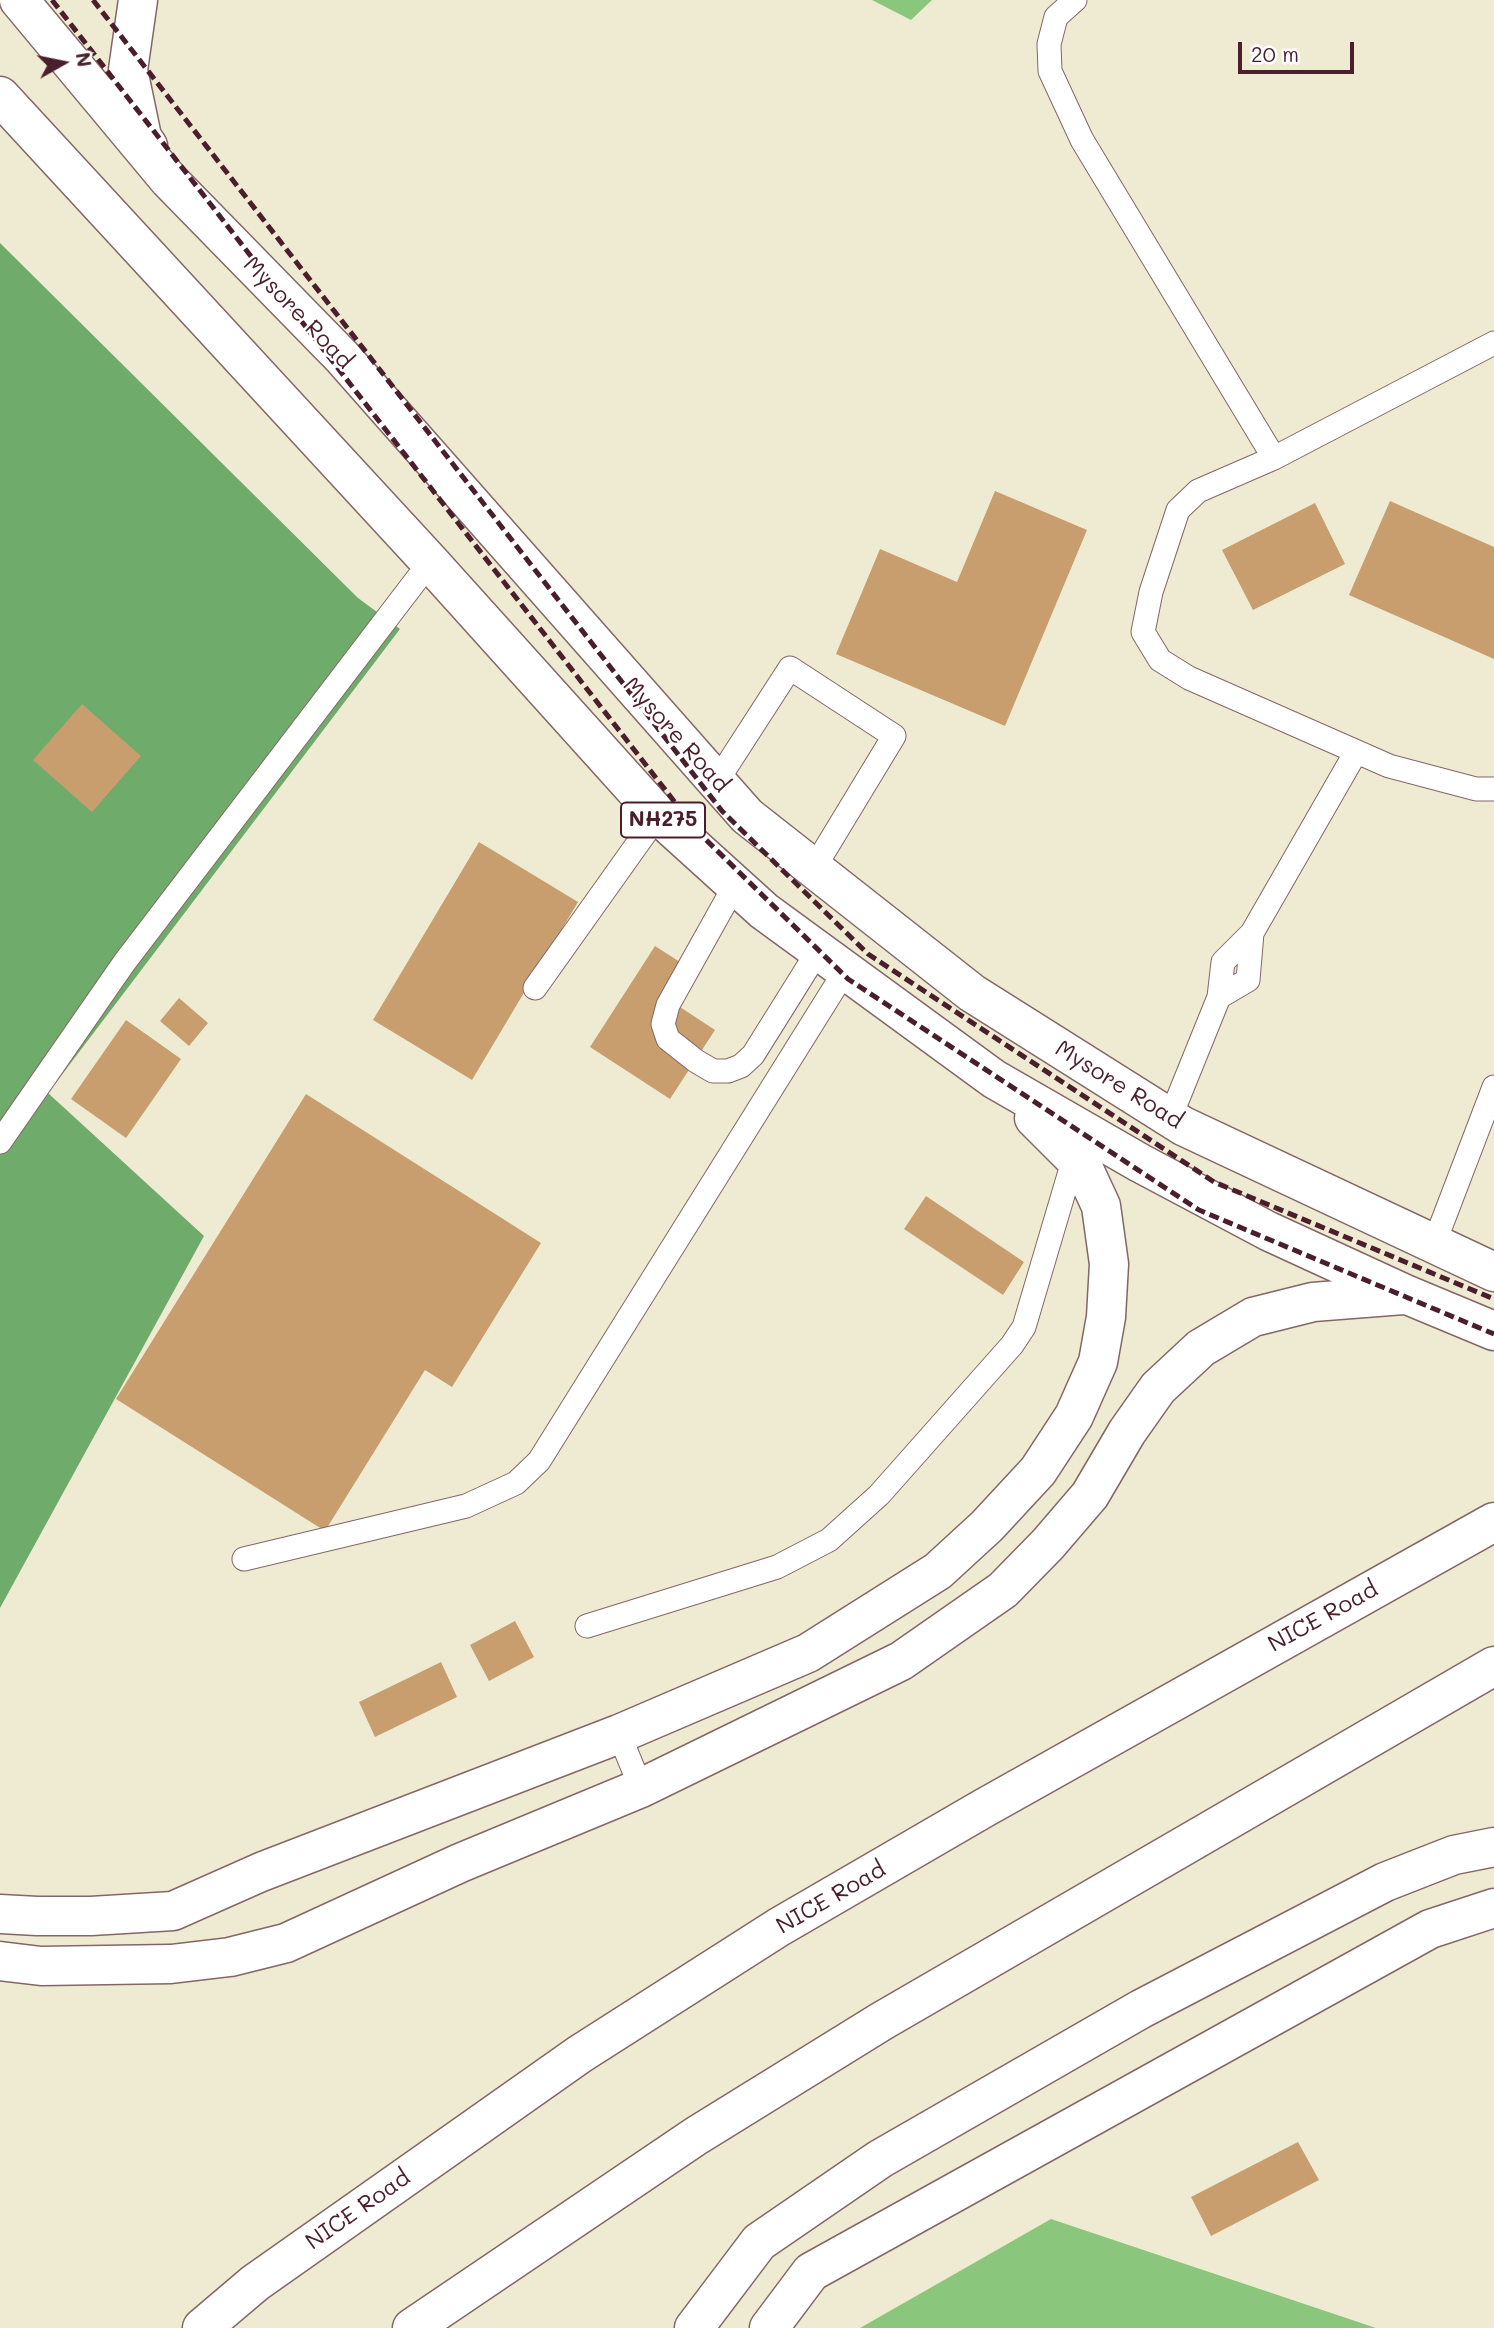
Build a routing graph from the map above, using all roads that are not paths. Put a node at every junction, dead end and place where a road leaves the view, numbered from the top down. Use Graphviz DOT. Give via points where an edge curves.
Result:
graph roads {
  1 [pos="19,0"];
  2 [pos="138,0"];
  3 [pos="1075,0"];
  4 [pos="0,96"];
  5 [pos="169,180"];
  6 [pos="1494,342"];
  7 [pos="1274,458"];
  8 [pos="430,562"];
  9 [pos="1356,752"];
  10 [pos="716,781"];
  11 [pos="1494,789"];
  12 [pos="657,816"];
  13 [pos="814,868"];
  14 [pos="735,885"];
  15 [pos="832,961"];
  16 [pos="535,988"];
  17 [pos="994,1079"];
  18 [pos="1494,1087"];
  19 [pos="1170,1118"];
  20 [pos="0,1142"];
  21 [pos="1073,1158"];
  22 [pos="1434,1244"];
  23 [pos="1494,1272"];
  24 [pos="1405,1294"];
  25 [pos="1494,1331"];
  26 [pos="1494,1522"];
  27 [pos="244,1559"];
  28 [pos="587,1626"];
  29 [pos="1494,1666"];
  30 [pos="619,1734"];
  31 [pos="641,1788"];
  32 [pos="1494,1847"];
  33 [pos="1494,1908"];
  34 [pos="0,1914"];
  35 [pos="0,1961"];
  36 [pos="202,2328"];
  37 [pos="412,2328"];
  38 [pos="694,2328"];
  39 [pos="769,2328"];
  1 -- 5 [label="highway, Mysore Road / NH275"];
  2 -- 5 [label="highway" via="128,70 142,136"];
  3 -- 7 [label="lane" via="1056,17 1049,44 1056,84 1082,140"];
  4 -- 8 [label="highway, NH275"];
  5 -- 10 [label="highway, Mysore Road / NH275" via="342,357"];
  6 -- 7 [label="lane"];
  7 -- 9 [label="lane" via="1198,491 1178,510 1143,632 1160,660 1188,678"];
  8 -- 12 [label="highway, NH275"];
  8 -- 20 [label="lane" via="124,963"];
  9 -- 11 [label="lane" via="1401,769 1476,789"];
  9 -- 19 [label="lane" via="1252,933 1223,962 1219,997"];
  10 -- 13 [label="highway, Mysore Road / NH275" via="747,816"];
  10 -- 13 [label="lane" via="790,668 894,736"];
  12 -- 14 [label="highway, NH275"];
  12 -- 16 [label="lane"];
  13 -- 19 [label="highway, Mysore Road / NH275" via="972,993"];
  14 -- 15 [label="highway, NH275"];
  14 -- 15 [label="lane" via="668,1005 663,1024 668,1039 713,1070 741,1066"];
  15 -- 17 [label="highway, NH275"];
  15 -- 27 [label="lane" via="539,1461 516,1483 466,1506"];
  17 -- 21 [label="highway"];
  17 -- 24 [label="highway, NH275" via="1268,1231"];
  18 -- 22 [label="lane"];
  19 -- 22 [label="highway, Mysore Road / NH275"];
  21 -- 28 [label="lane" via="1024,1327 879,1495 829,1540 777,1567"];
  21 -- 30 [label="highway" via="1083,1167 1101,1206 1109,1264 1106,1317 1098,1363 1074,1416 1038,1471 938,1571 808,1653"];
  22 -- 23 [label="highway, Mysore Road / NH275"];
  24 -- 25 [label="highway, NH275"];
  24 -- 31 [label="highway" via="1313,1302 1253,1317 1201,1348 1158,1388 1090,1495 1003,1590 901,1661"];
  26 -- 36 [label="highway, NICE Road" via="779,1927 580,2054 255,2283"];
  29 -- 37 [label="highway" via="870,2028 696,2136"];
  30 -- 31 [label="lane"];
  30 -- 34 [label="highway" via="261,1872 173,1911 92,1916"];
  31 -- 35 [label="highway" via="460,1863 286,1943 230,1957 171,1964 41,1966"];
  32 -- 38 [label="highway" via="1454,1855 1385,1882 1141,2009 880,2159 759,2242"];
  33 -- 39 [label="highway" via="1430,1929 811,2272"];
}
